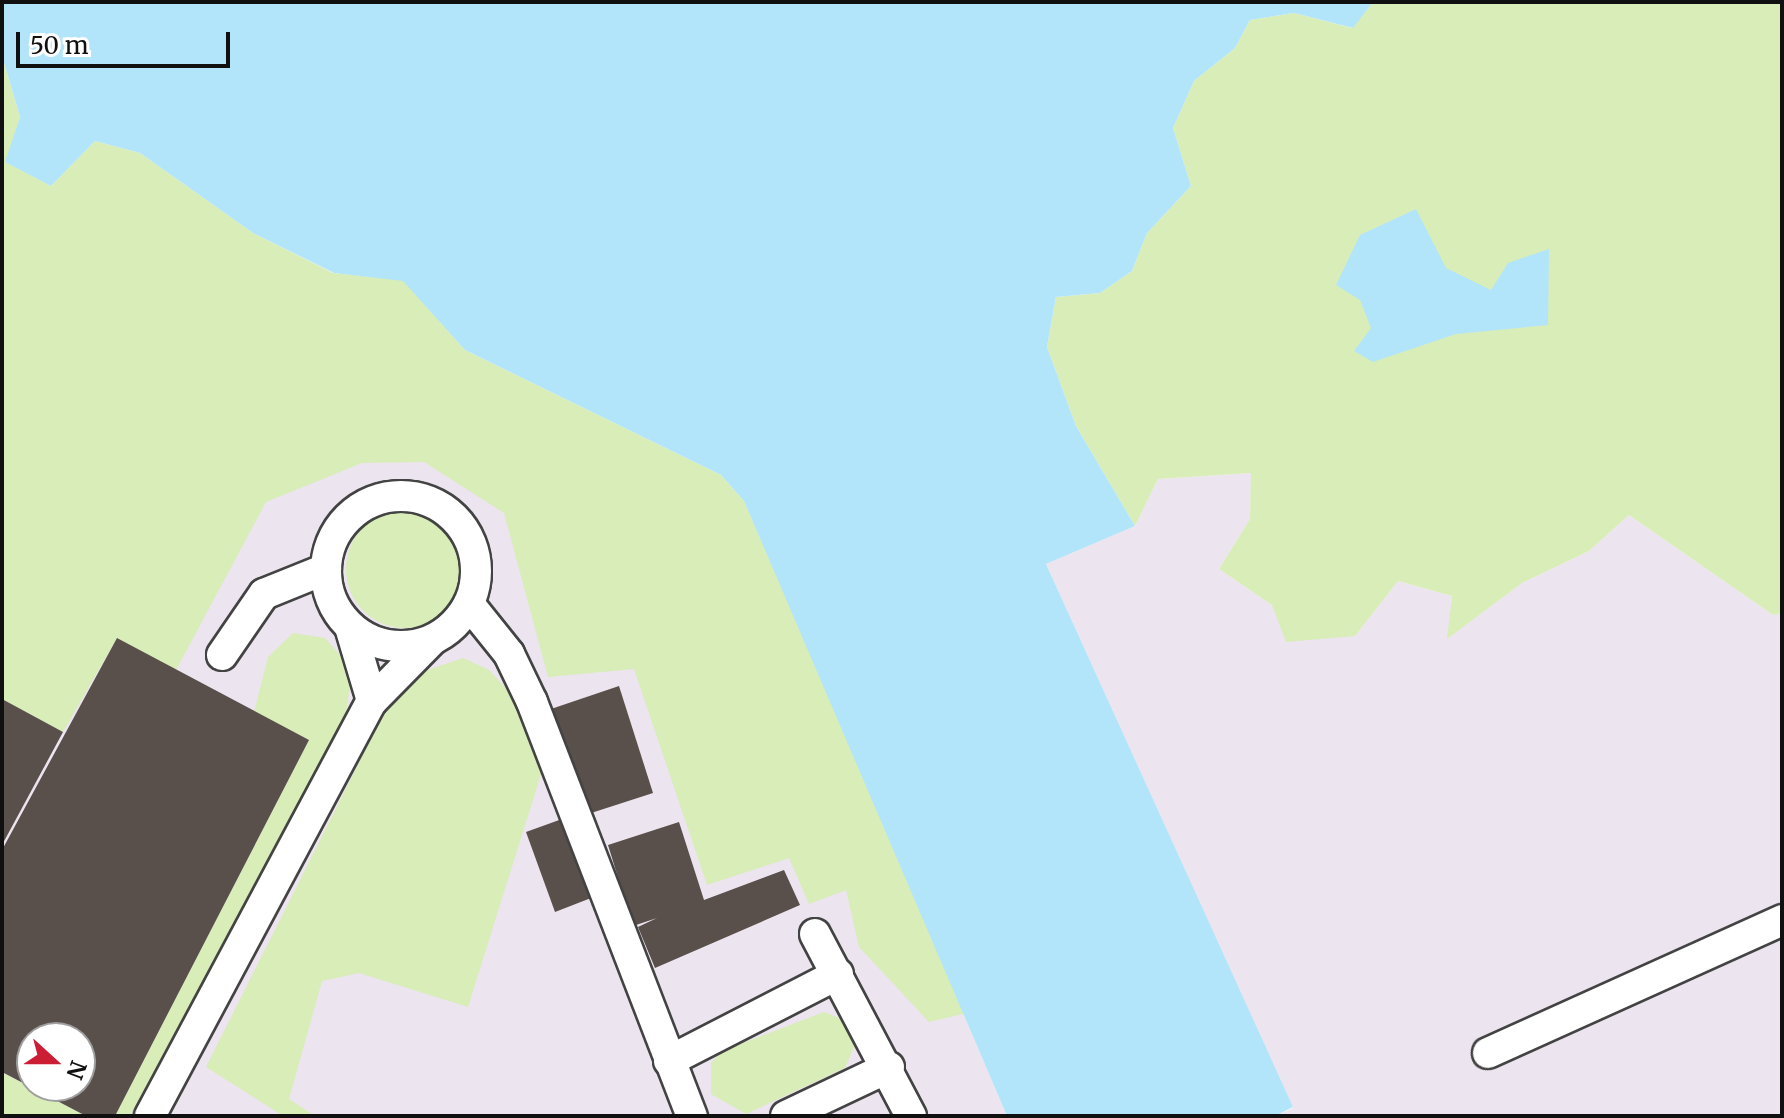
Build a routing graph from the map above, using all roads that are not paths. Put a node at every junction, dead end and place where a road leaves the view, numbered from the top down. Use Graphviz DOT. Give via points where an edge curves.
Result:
graph roads {
  1 [pos="326,569"];
  2 [pos="469,604"];
  3 [pos="350,627"];
  4 [pos="431,641"];
  5 [pos="222,655"];
  6 [pos="372,701"];
  7 [pos="1782,920"];
  8 [pos="815,934"];
  9 [pos="838,974"];
  10 [pos="1488,1053"];
  11 [pos="669,1061"];
  12 [pos="889,1067"];
  13 [pos="150,1116"];
  14 [pos="692,1116"];
  15 [pos="786,1116"];
  16 [pos="911,1116"];
  1 -- 2 [label="lane" via="338,530 351,514 388,496 419,498 447,510 471,543 476,563"];
  1 -- 3 [label="lane" via="328,591"];
  1 -- 5 [label="lane" via="264,594"];
  2 -- 4 [label="lane"];
  2 -- 11 [label="lane" via="509,654 532,702"];
  3 -- 4 [label="lane" via="397,647"];
  3 -- 6 [label="lane"];
  4 -- 6 [label="lane"];
  6 -- 13 [label="lane"];
  7 -- 10 [label="lane"];
  8 -- 9 [label="lane"];
  9 -- 11 [label="lane"];
  9 -- 12 [label="lane"];
  11 -- 14 [label="lane"];
  12 -- 15 [label="lane"];
  12 -- 16 [label="lane"];
}
